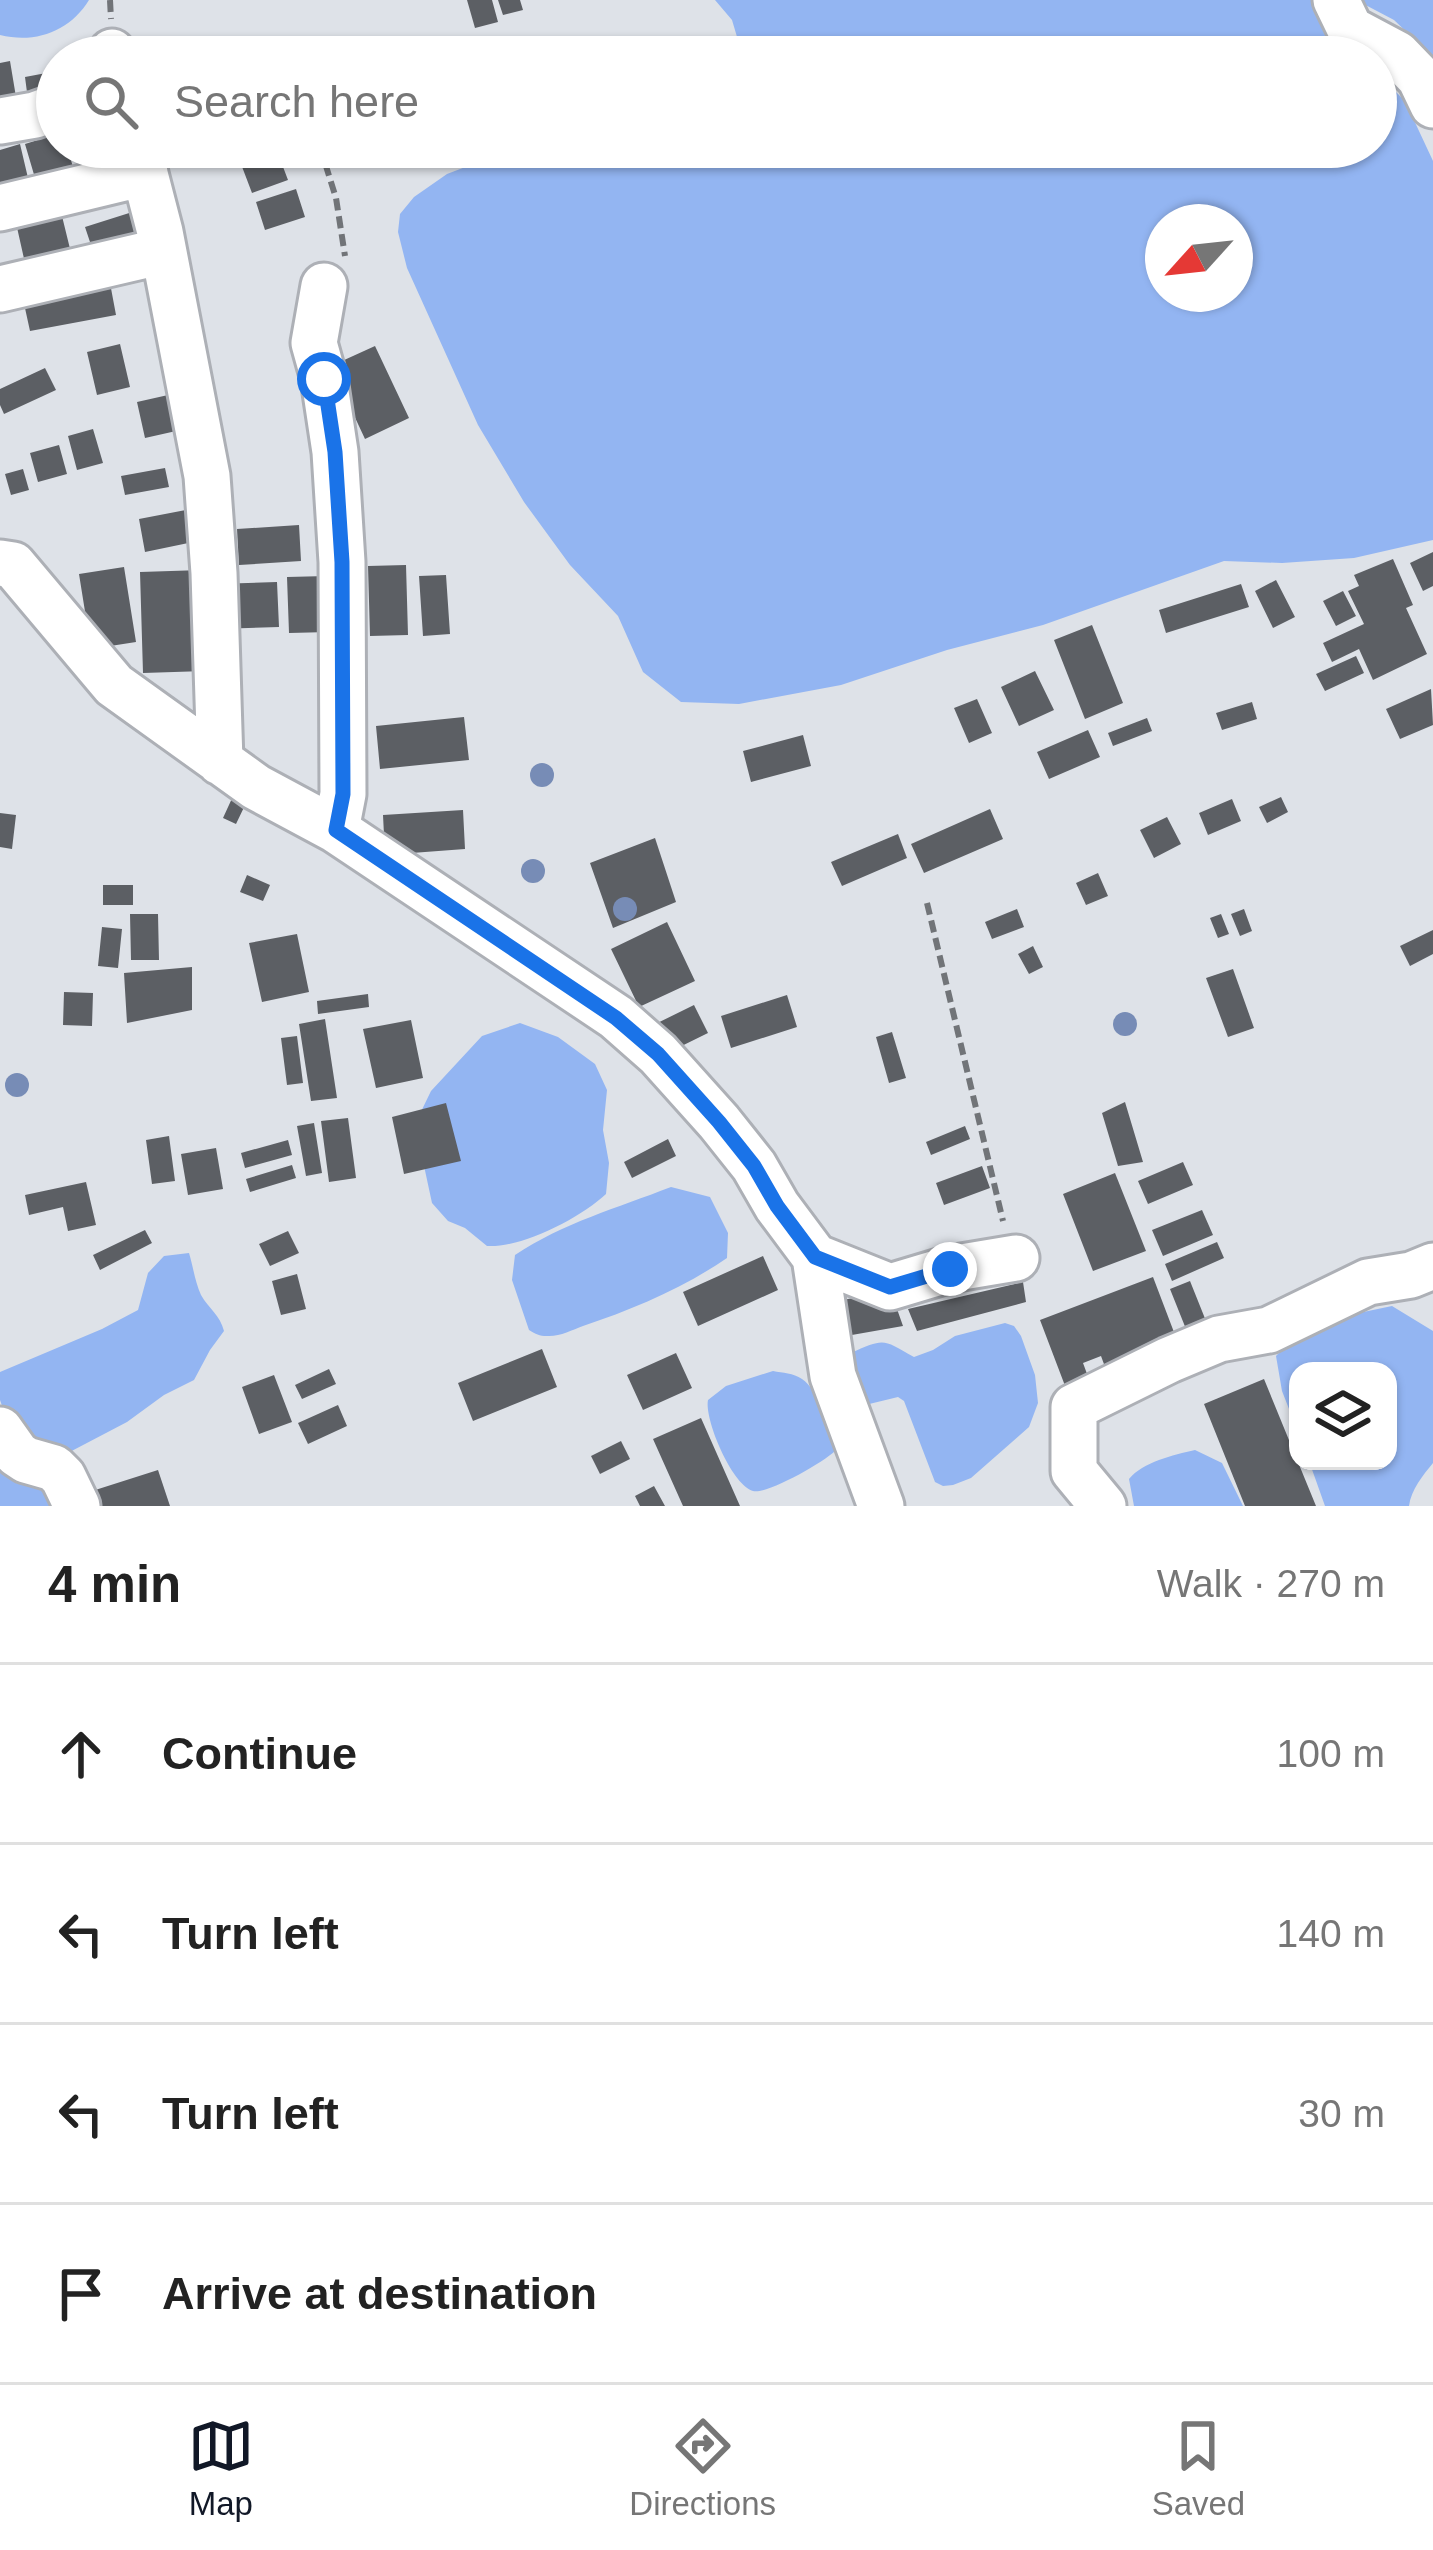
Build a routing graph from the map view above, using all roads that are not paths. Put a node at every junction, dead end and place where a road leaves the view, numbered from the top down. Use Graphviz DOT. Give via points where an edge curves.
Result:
graph roads {
  1 [pos="1336,0"];
  2 [pos="1363,36"];
  3 [pos="1397,54"];
  4 [pos="1433,105"];
  5 [pos="36,116"];
  6 [pos="0,121"];
  7 [pos="118,168"];
  8 [pos="144,168"];
  9 [pos="0,208"];
  10 [pos="163,251"];
  11 [pos="324,286"];
  12 [pos="0,289"];
  13 [pos="4,570"];
  14 [pos="220,762"];
  15 [pos="336,830"];
  16 [pos="815,1257"];
  17 [pos="1016,1258"];
  18 [pos="1433,1266"];
  19 [pos="0,1430"];
  20 [pos="77,1506"];
  21 [pos="880,1506"];
  22 [pos="1103,1506"];
  1 -- 2 [label="street" via="1350,29"];
  3 -- 4 [label="street"];
  5 -- 6 [label="street"];
  7 -- 9 [label="street"];
  8 -- 10 [label="street"];
  10 -- 12 [label="street"];
  10 -- 14 [label="street" via="207,476"];
  11 -- 15 [label="street" via="314,343 335,452 342,562 343,794"];
  13 -- 14 [label="street" via="113,685"];
  14 -- 15 [label="street"];
  15 -- 16 [label="street" via="658,1054 754,1166"];
  16 -- 17 [label="street" via="890,1287"];
  16 -- 21 [label="street" via="833,1376"];
  18 -- 22 [label="street" via="1367,1282 1269,1330 1219,1339 1074,1408 1074,1471"];
  19 -- 20 [label="street" via="17,1454 54,1468"];
}
